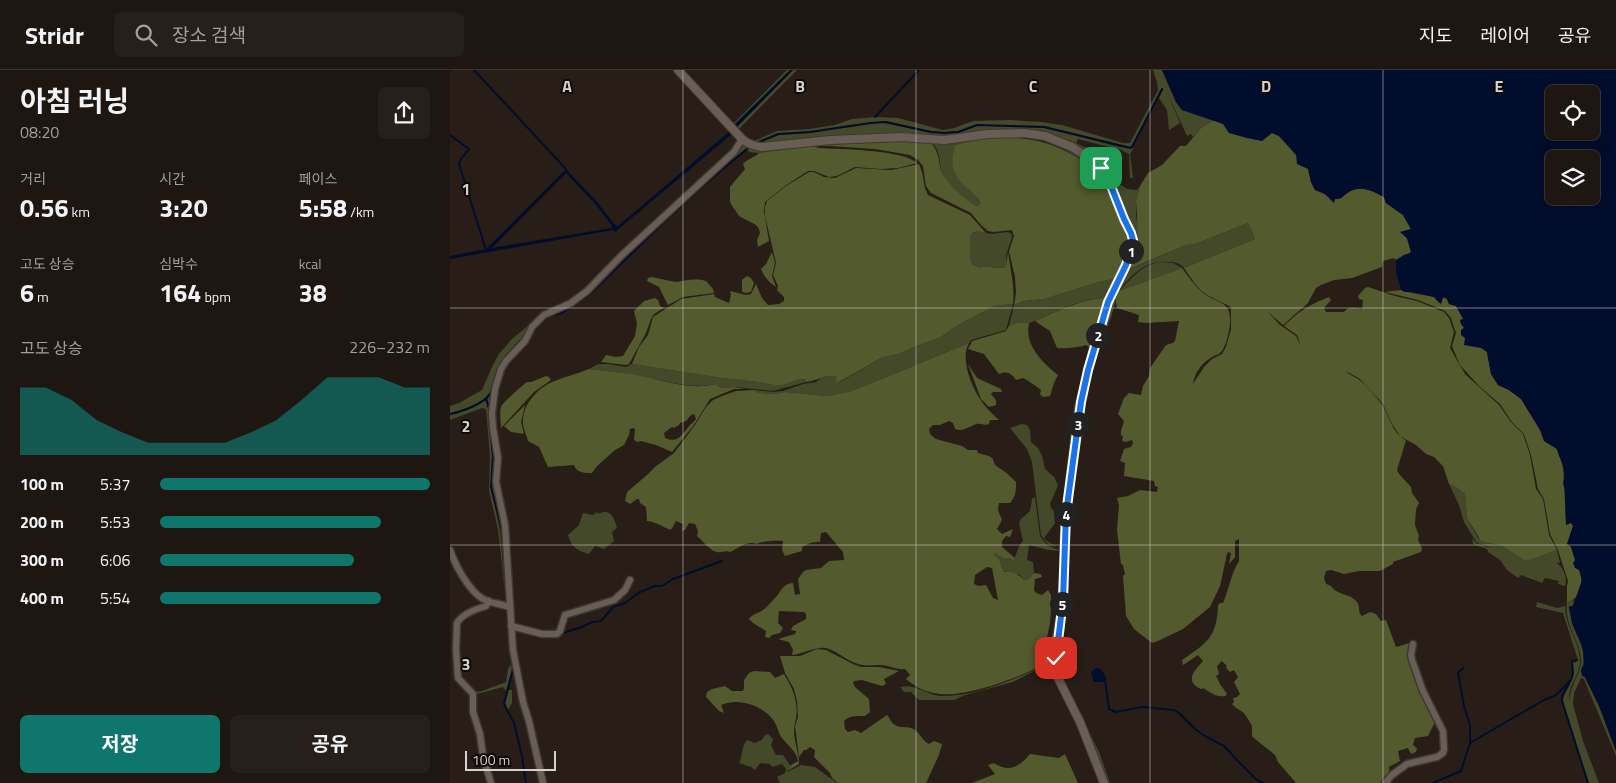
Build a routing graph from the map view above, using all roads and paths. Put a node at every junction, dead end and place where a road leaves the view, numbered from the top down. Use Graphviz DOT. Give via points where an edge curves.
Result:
graph roads {
  1 [pos="678,70"];
  2 [pos="742,139"];
  3 [pos="450,550"];
  4 [pos="630,580"];
  5 [pos="488,601"];
  6 [pos="510,607"];
  7 [pos="511,626"];
  8 [pos="1414,644"];
  9 [pos="491,783"];
  10 [pos="543,783"];
  11 [pos="1104,783"];
  12 [pos="1385,783"];
  1 -- 2 [label="street"];
  2 -- 6 [label="street" via="734,152 635,242 587,291 544,315 501,369 494,389 492,413 498,458 496,482 505,525"];
  2 -- 11 [label="street" via="762,147 831,140 901,137 944,140 988,134 1030,134 1045,136 1072,147 1106,174 1133,240 1126,265 1108,302 1081,402 1066,514 1063,600 1056,652 1058,678"];
  3 -- 5 [label="street" via="471,588"];
  4 -- 7 [label="street" via="614,600 565,615 557,634 542,634"];
  5 -- 6 [label="street"];
  5 -- 9 [label="street" via="486,606 459,620 456,649 458,678 473,694 482,756"];
  6 -- 7 [label="street"];
  7 -- 10 [label="street" via="516,670"];
  8 -- 12 [label="street" via="1412,660 1443,731 1444,749 1437,757 1407,764"];
}
